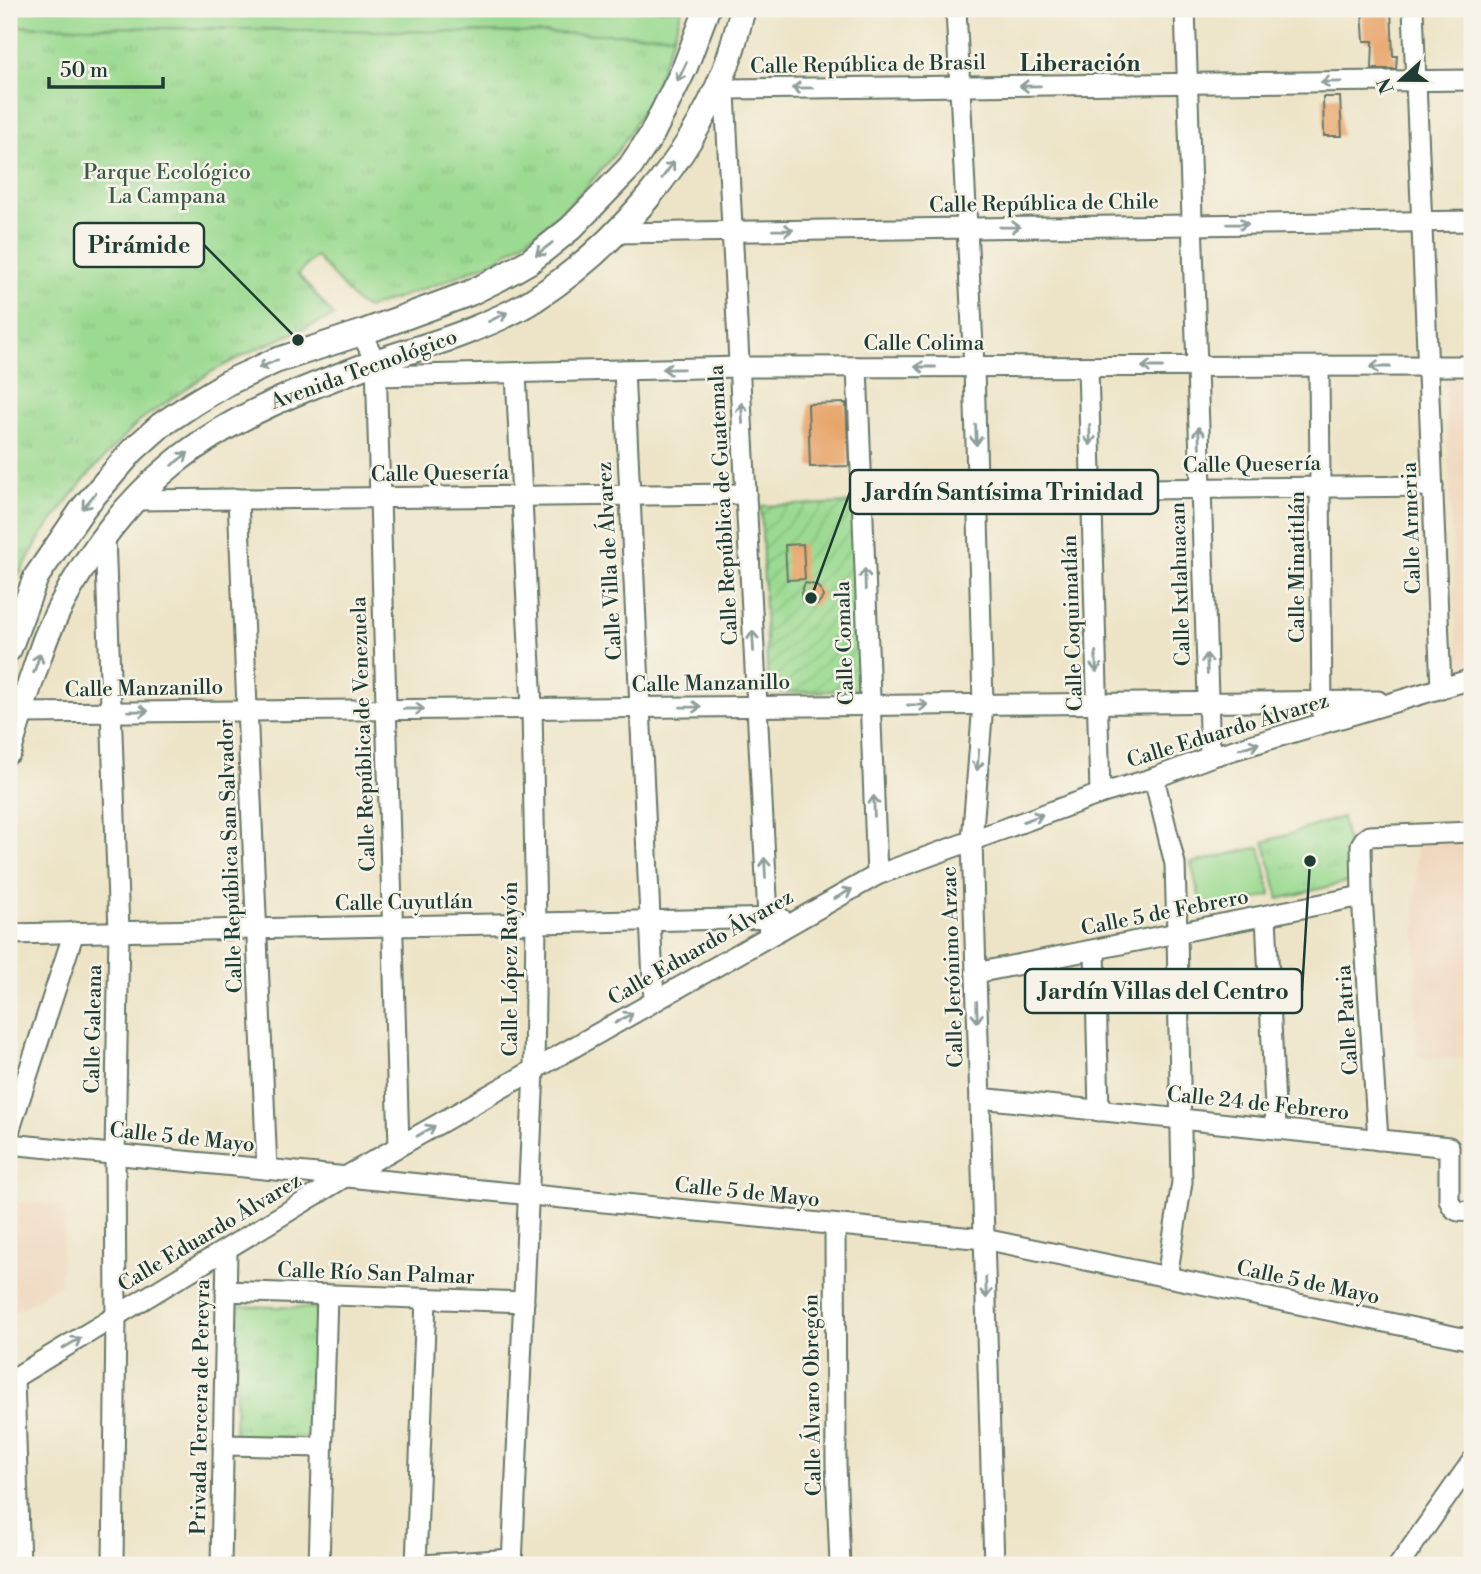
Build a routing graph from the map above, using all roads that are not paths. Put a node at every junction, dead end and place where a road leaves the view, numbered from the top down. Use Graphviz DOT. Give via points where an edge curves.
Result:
graph roads {
  1 [pos="707,9"];
  2 [pos="743,9"];
  3 [pos="956,9"];
  4 [pos="1185,9"];
  5 [pos="1413,9"];
  6 [pos="1472,80"];
  7 [pos="725,81"];
  8 [pos="1416,81"];
  9 [pos="1188,83"];
  10 [pos="960,87"];
  11 [pos="1472,220"];
  12 [pos="1422,221"];
  13 [pos="1192,224"];
  14 [pos="967,228"];
  15 [pos="733,231"];
  16 [pos="617,233"];
  17 [pos="361,333"];
  18 [pos="440,341"];
  19 [pos="1472,366"];
  20 [pos="740,367"];
  21 [pos="857,367"];
  22 [pos="974,367"];
  23 [pos="1088,367"];
  24 [pos="1196,367"];
  25 [pos="1319,367"];
  26 [pos="1427,367"];
  27 [pos="377,369"];
  28 [pos="624,370"];
  29 [pos="516,373"];
  30 [pos="445,374"];
  31 [pos="1433,486"];
  32 [pos="1320,487"];
  33 [pos="1201,489"];
  34 [pos="1092,490"];
  35 [pos="977,491"];
  36 [pos="862,492"];
  37 [pos="746,494"];
  38 [pos="630,495"];
  39 [pos="523,496"];
  40 [pos="380,497"];
  41 [pos="238,499"];
  42 [pos="135,500"];
  43 [pos="105,536"];
  44 [pos="9,649"];
  45 [pos="1472,679"];
  46 [pos="1441,688"];
  47 [pos="1402,700"];
  48 [pos="1321,701"];
  49 [pos="1208,702"];
  50 [pos="1098,703"];
  51 [pos="983,704"];
  52 [pos="870,705"];
  53 [pos="757,706"];
  54 [pos="640,707"];
  55 [pos="532,708"];
  56 [pos="386,709"];
  57 [pos="247,710"];
  58 [pos="110,712"];
  59 [pos="21,713"];
  60 [pos="1322,724"];
  61 [pos="9,751"];
  62 [pos="1210,757"];
  63 [pos="1154,778"];
  64 [pos="1100,794"];
  65 [pos="1472,832"];
  66 [pos="972,841"];
  67 [pos="877,874"];
  68 [pos="1362,896"];
  69 [pos="1266,916"];
  70 [pos="801,918"];
  71 [pos="650,920"];
  72 [pos="536,923"];
  73 [pos="393,926"];
  74 [pos="768,927"];
  75 [pos="257,929"];
  76 [pos="74,932"];
  77 [pos="119,932"];
  78 [pos="1177,933"];
  79 [pos="9,934"];
  80 [pos="1095,950"];
  81 [pos="976,974"];
  82 [pos="654,1001"];
  83 [pos="534,1069"];
  84 [pos="980,1098"];
  85 [pos="1099,1111"];
  86 [pos="1182,1119"];
  87 [pos="1276,1129"];
  88 [pos="9,1132"];
  89 [pos="1378,1140"];
  90 [pos="9,1144"];
  91 [pos="399,1146"];
  92 [pos="115,1154"];
  93 [pos="267,1169"];
  94 [pos="345,1177"];
  95 [pos="528,1195"];
  96 [pos="1472,1211"];
  97 [pos="835,1225"];
  98 [pos="984,1239"];
  99 [pos="227,1250"];
  100 [pos="1167,1277"];
  101 [pos="226,1291"];
  102 [pos="327,1295"];
  103 [pos="426,1299"];
  104 [pos="524,1302"];
  105 [pos="116,1316"];
  106 [pos="1472,1340"];
  107 [pos="11,1380"];
  108 [pos="223,1445"];
  109 [pos="322,1447"];
  110 [pos="1472,1461"];
  111 [pos="512,1562"];
  112 [pos="20,1565"];
  113 [pos="113,1565"];
  114 [pos="220,1565"];
  115 [pos="319,1565"];
  116 [pos="416,1565"];
  117 [pos="423,1565"];
  118 [pos="840,1565"];
  119 [pos="994,1565"];
  120 [pos="1399,1565"];
  1 -- 17 [label="main road, Avenida Tecnológico, one-way" via="651,136 630,167 571,228 530,261 490,283"];
  2 -- 7 [label="main road, Avenida Tecnológico"];
  3 -- 10 [label="street, Calle Jerónimo Arzac"];
  4 -- 9 [label="street, Calle Ixtlahuacan"];
  5 -- 8 [label="street, Calle Armeria"];
  6 -- 8 [label="street, Calle República de Brasil"];
  10 -- 7 [label="street, Calle República de Brasil, one-way"];
  7 -- 15 [label="street, Calle República de Guatemala"];
  16 -- 7 [label="main road, Avenida Tecnológico, one-way" via="694,134"];
  8 -- 9 [label="street, Calle República de Brasil, one-way"];
  8 -- 12 [label="street, Calle Armeria"];
  9 -- 10 [label="street, Calle República de Brasil, one-way"];
  9 -- 13 [label="street, Calle Ixtlahuacan"];
  10 -- 14 [label="street, Calle Jerónimo Arzac"];
  11 -- 12 [label="street, Calle República de Chile"];
  13 -- 12 [label="street, Calle República de Chile, one-way"];
  12 -- 26 [label="street, Calle Armeria"];
  14 -- 13 [label="street, Calle República de Chile, one-way"];
  13 -- 24 [label="street, Calle Ixtlahuacan"];
  15 -- 14 [label="street, Calle República de Chile, one-way"];
  14 -- 22 [label="street, Calle Jerónimo Arzac"];
  15 -- 16 [label="street, Calle República de Chile"];
  15 -- 20 [label="street, Calle República de Guatemala"];
  18 -- 16 [label="main road, Avenida Tecnológico, one-way" via="533,300"];
  17 -- 27 [label="street"];
  17 -- 44 [label="main road, Avenida Tecnológico, one-way" via="275,361 229,382 133,450 84,507 36,577"];
  18 -- 27 [label="main road, Avenida Tecnológico"];
  18 -- 30 [label="street"];
  19 -- 26 [label="street, Calle Colima"];
  20 -- 21 [label="street, Calle Colima"];
  20 -- 28 [label="street, Calle Colima, one-way"];
  37 -- 20 [label="street, Calle República de Guatemala, one-way"];
  22 -- 21 [label="street, Calle Colima, one-way"];
  21 -- 36 [label="street, Calle Comala"];
  22 -- 23 [label="street, Calle Colima"];
  22 -- 35 [label="street, Calle Jerónimo Arzac, one-way"];
  24 -- 23 [label="street, Calle Colima, one-way"];
  23 -- 34 [label="street, Calle Coquimatlán, one-way"];
  24 -- 25 [label="street, Calle Colima"];
  33 -- 24 [label="street, Calle Ixtlahuacan, one-way"];
  26 -- 25 [label="street, Calle Colima, one-way"];
  25 -- 32 [label="street, Calle Minatitlán"];
  26 -- 31 [label="street, Calle Armeria"];
  27 -- 30 [label="street, Calle Colima"];
  27 -- 40 [label="street, Calle República de Venezuela"];
  42 -- 27 [label="main road, Avenida Tecnológico, one-way" via="174,463 218,432 280,399"];
  28 -- 29 [label="street, Calle Colima"];
  28 -- 38 [label="street, Calle Villa de Álvarez"];
  29 -- 30 [label="street, Calle Colima"];
  29 -- 39 [label="street, Calle López Rayón"];
  31 -- 32 [label="street, Calle Quesería"];
  31 -- 46 [label="street, Calle Armeria"];
  32 -- 33 [label="street, Calle Quesería"];
  32 -- 48 [label="street, Calle Minatitlán"];
  33 -- 34 [label="street, Calle Quesería"];
  49 -- 33 [label="street, Calle Ixtlahuacan, one-way"];
  34 -- 35 [label="street, Calle Quesería"];
  34 -- 50 [label="street, Calle Coquimatlán, one-way"];
  35 -- 36 [label="street, Calle Quesería"];
  35 -- 51 [label="street, Calle Jerónimo Arzac"];
  52 -- 36 [label="street, Calle Comala, one-way"];
  37 -- 38 [label="street, Calle Quesería"];
  53 -- 37 [label="street, Calle República de Guatemala, one-way"];
  38 -- 39 [label="street, Calle Quesería"];
  38 -- 54 [label="street, Calle Villa de Álvarez"];
  39 -- 40 [label="street, Calle Quesería"];
  39 -- 55 [label="street, Calle López Rayón"];
  40 -- 41 [label="street, Calle Quesería"];
  40 -- 56 [label="street, Calle República de Venezuela"];
  41 -- 42 [label="street, Calle Quesería"];
  41 -- 57 [label="street, Calle República San Salvador"];
  42 -- 43 [label="main road, Avenida Tecnológico"];
  43 -- 58 [label="street, Calle Galeana"];
  59 -- 43 [label="main road, Avenida Tecnológico, one-way" via="46,636 72,584"];
  45 -- 46 [label="street, Calle Eduardo Álvarez"];
  46 -- 47 [label="street, Calle Eduardo Álvarez"];
  47 -- 48 [label="street, Calle Manzanillo"];
  47 -- 60 [label="street, Calle Eduardo Álvarez"];
  48 -- 49 [label="street, Calle Manzanillo"];
  48 -- 60 [label="street, Calle Minatitlán"];
  49 -- 50 [label="street, Calle Manzanillo"];
  49 -- 62 [label="street, Calle Ixtlahuacan"];
  50 -- 51 [label="street, Calle Manzanillo"];
  50 -- 64 [label="street, Calle Coquimatlán"];
  52 -- 51 [label="street, Calle Manzanillo, one-way"];
  51 -- 66 [label="street, Calle Jerónimo Arzac, one-way"];
  52 -- 53 [label="street, Calle Manzanillo"];
  67 -- 52 [label="street, Calle Comala, one-way"];
  54 -- 53 [label="street, Calle Manzanillo, one-way"];
  74 -- 53 [label="street, Calle República de Guatemala, one-way"];
  54 -- 55 [label="street, Calle Manzanillo"];
  54 -- 71 [label="street, Calle Villa de Álvarez"];
  56 -- 55 [label="street, Calle Manzanillo, one-way"];
  55 -- 72 [label="street, Calle López Rayón"];
  56 -- 57 [label="street, Calle Manzanillo"];
  56 -- 73 [label="street, Calle República de Venezuela"];
  58 -- 57 [label="street, Calle Manzanillo, one-way"];
  57 -- 75 [label="street, Calle República San Salvador"];
  58 -- 59 [label="street, Calle Manzanillo"];
  58 -- 77 [label="street, Calle Galeana"];
  59 -- 61 [label="main road, Avenida Tecnológico"];
  62 -- 60 [label="street, Calle Eduardo Álvarez, one-way"];
  62 -- 63 [label="street, Calle Eduardo Álvarez"];
  63 -- 64 [label="street, Calle Eduardo Álvarez"];
  63 -- 78 [label="street" via="1175,864"];
  66 -- 64 [label="street, Calle Eduardo Álvarez, one-way"];
  65 -- 68 [label="street, Calle Patria" via="1369,836 1361,845"];
  66 -- 67 [label="street, Calle Eduardo Álvarez"];
  66 -- 81 [label="street, Calle Jerónimo Arzac"];
  70 -- 67 [label="street, Calle Eduardo Álvarez, one-way"];
  68 -- 69 [label="street, Calle 5 de Febrero"];
  68 -- 89 [label="street, Calle Patria"];
  69 -- 78 [label="street, Calle 5 de Febrero"];
  69 -- 87 [label="street"];
  70 -- 74 [label="street, Calle Cuyutlán"];
  71 -- 72 [label="street, Calle Cuyutlán"];
  71 -- 74 [label="street, Calle Cuyutlán"];
  71 -- 82 [label="street, Calle Villa de Álvarez"];
  72 -- 73 [label="street, Calle Cuyutlán"];
  72 -- 83 [label="street, Calle López Rayón"];
  73 -- 75 [label="street, Calle Cuyutlán"];
  73 -- 91 [label="street, Calle República de Venezuela"];
  74 -- 82 [label="street, Calle Eduardo Álvarez"];
  75 -- 77 [label="street, Calle Cuyutlán"];
  75 -- 93 [label="street, Calle República San Salvador"];
  76 -- 77 [label="street, Calle Cuyutlán"];
  76 -- 79 [label="street, Calle Cuyutlán"];
  76 -- 88 [label="street"];
  77 -- 92 [label="street, Calle Galeana"];
  78 -- 80 [label="street, Calle 5 de Febrero"];
  78 -- 86 [label="street"];
  80 -- 81 [label="street, Calle 5 de Febrero"];
  80 -- 85 [label="street"];
  81 -- 84 [label="street, Calle Jerónimo Arzac, one-way"];
  83 -- 82 [label="street, Calle Eduardo Álvarez, one-way"];
  91 -- 83 [label="street, Calle Eduardo Álvarez, one-way"];
  83 -- 95 [label="street, Calle López Rayón"];
  84 -- 85 [label="street, Calle 24 de Febrero"];
  84 -- 98 [label="street, Calle Jerónimo Arzac"];
  85 -- 86 [label="street, Calle 24 de Febrero"];
  86 -- 87 [label="street, Calle 24 de Febrero"];
  86 -- 100 [label="street" via="1182,1182"];
  87 -- 89 [label="street, Calle 24 de Febrero"];
  89 -- 96 [label="street, Calle 24 de Febrero" via="1449,1147 1449,1199 1458,1212"];
  90 -- 92 [label="street, Calle 5 de Mayo"];
  91 -- 94 [label="street, Calle Eduardo Álvarez"];
  92 -- 93 [label="street, Calle 5 de Mayo"];
  92 -- 105 [label="street, Calle Galeana"];
  93 -- 94 [label="street, Calle 5 de Mayo"];
  94 -- 95 [label="street, Calle 5 de Mayo"];
  94 -- 99 [label="street, Calle Eduardo Álvarez"];
  95 -- 97 [label="street, Calle 5 de Mayo"];
  95 -- 104 [label="street, Calle López Rayón"];
  97 -- 98 [label="street, Calle 5 de Mayo"];
  97 -- 118 [label="street, Calle Álvaro Obregón"];
  98 -- 100 [label="street, Calle 5 de Mayo"];
  98 -- 119 [label="street, Calle Jerónimo Arzac, one-way"];
  99 -- 101 [label="street, Privada Tercera de Pereyra"];
  99 -- 105 [label="street, Calle Eduardo Álvarez"];
  100 -- 106 [label="street, Calle 5 de Mayo"];
  101 -- 102 [label="street, Calle Río San Palmar"];
  101 -- 108 [label="street, Privada Tercera de Pereyra"];
  102 -- 103 [label="street, Calle Río San Palmar"];
  102 -- 109 [label="street"];
  103 -- 104 [label="street, Calle Río San Palmar"];
  103 -- 116 [label="street"];
  104 -- 111 [label="street, Calle López Rayón"];
  107 -- 105 [label="street, Calle Eduardo Álvarez, one-way"];
  105 -- 113 [label="street, Calle Galeana"];
  107 -- 112 [label="street"];
  108 -- 109 [label="street"];
  108 -- 114 [label="street, Privada Tercera de Pereyra"];
  109 -- 115 [label="street"];
  110 -- 120 [label="street"];
  111 -- 117 [label="street"];
}
